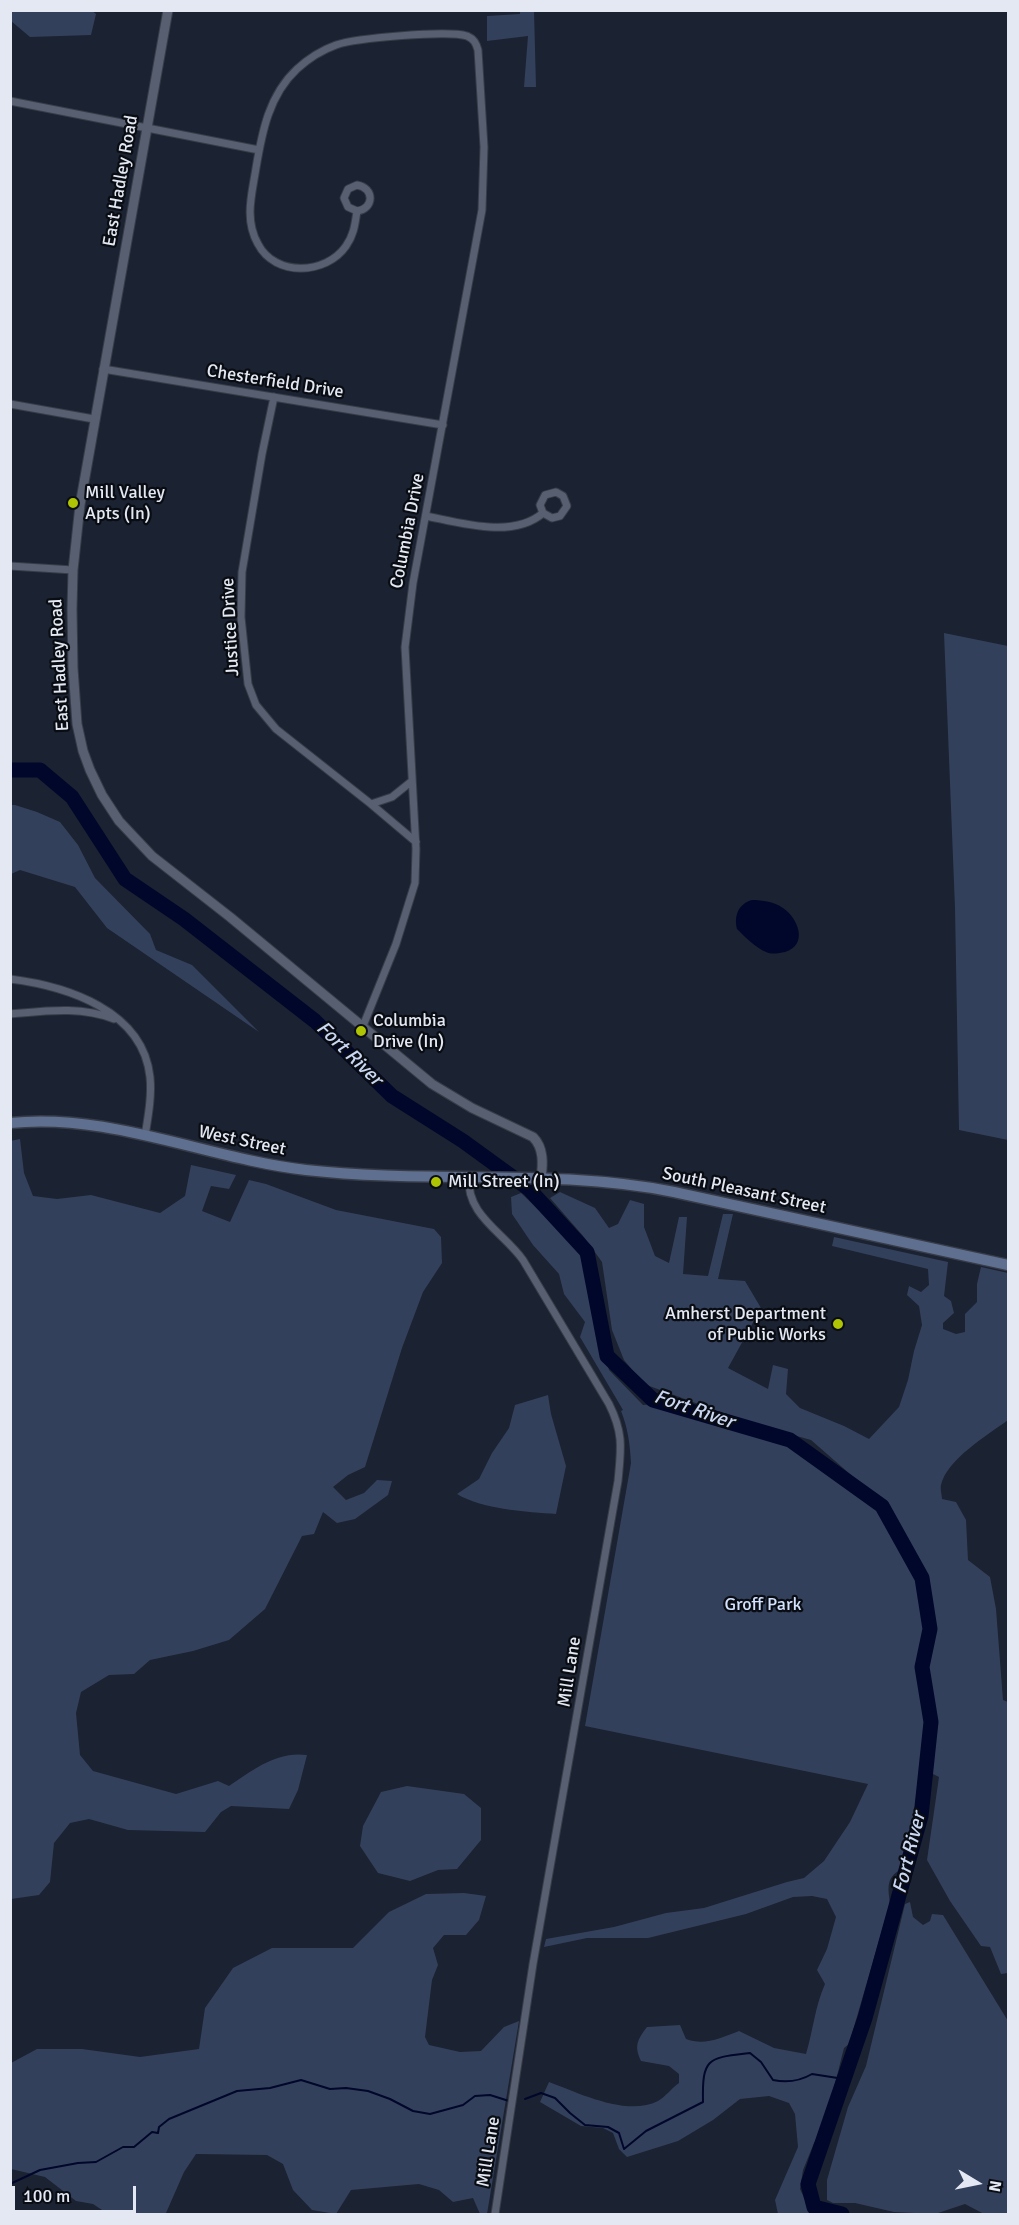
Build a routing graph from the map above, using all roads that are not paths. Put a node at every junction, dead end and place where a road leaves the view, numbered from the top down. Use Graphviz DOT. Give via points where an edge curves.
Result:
graph roads {
  1 [pos="168,10"];
  2 [pos="10,101"];
  3 [pos="147,129"];
  4 [pos="259,150"];
  5 [pos="357,211"];
  6 [pos="103,369"];
  7 [pos="274,398"];
  8 [pos="10,404"];
  9 [pos="94,419"];
  10 [pos="442,425"];
  11 [pos="543,513"];
  12 [pos="426,516"];
  13 [pos="10,566"];
  14 [pos="73,570"];
  15 [pos="412,781"];
  16 [pos="371,804"];
  17 [pos="416,842"];
  18 [pos="10,978"];
  19 [pos="10,1014"];
  20 [pos="119,1021"];
  21 [pos="363,1026"];
  22 [pos="10,1123"];
  23 [pos="145,1136"];
  24 [pos="469,1177"];
  25 [pos="535,1178"];
  26 [pos="1008,1265"];
  27 [pos="495,2214"];
  1 -- 3 [label="street, East Hadley Road"];
  2 -- 3 [label="street"];
  3 -- 4 [label="street"];
  3 -- 6 [label="street, East Hadley Road"];
  4 -- 5 [label="street" via="249,218 260,247 273,260 301,268 331,261 350,240"];
  4 -- 10 [label="street, Columbia Drive" via="279,90 300,67 323,51 344,43 387,38 459,35 475,42 484,147 483,194"];
  6 -- 7 [label="street, Chesterfield Drive"];
  6 -- 9 [label="street, East Hadley Road"];
  7 -- 10 [label="street, Chesterfield Drive"];
  7 -- 16 [label="street, Justice Drive" via="242,572 248,684 256,705 271,723"];
  8 -- 9 [label="street"];
  9 -- 14 [label="street, East Hadley Road"];
  10 -- 12 [label="street, Columbia Drive"];
  11 -- 12 [label="street" via="525,524 502,526"];
  12 -- 15 [label="street, Columbia Drive" via="405,648"];
  13 -- 14 [label="street"];
  14 -- 21 [label="street, East Hadley Road" via="72,650 77,724 86,760 106,803 152,856"];
  15 -- 16 [label="street" via="392,797"];
  15 -- 17 [label="street, Columbia Drive"];
  16 -- 17 [label="street, Justice Drive"];
  17 -- 21 [label="street, Columbia Drive" via="413,890"];
  18 -- 20 [label="street" via="86,998"];
  19 -- 20 [label="street" via="77,1010"];
  20 -- 23 [label="street" via="139,1044 149,1071"];
  21 -- 25 [label="street, East Hadley Road" via="442,1091 536,1139 542,1155"];
  22 -- 23 [label="main road, West Street" via="65,1122"];
  23 -- 24 [label="main road, West Street" via="292,1168 350,1174"];
  24 -- 25 [label="main road, South Pleasant Street"];
  24 -- 27 [label="street, Mill Lane" via="473,1204 523,1260 609,1404 621,1441 618,1481 533,1964"];
  25 -- 26 [label="main road, South Pleasant Street" via="661,1189"];
}
